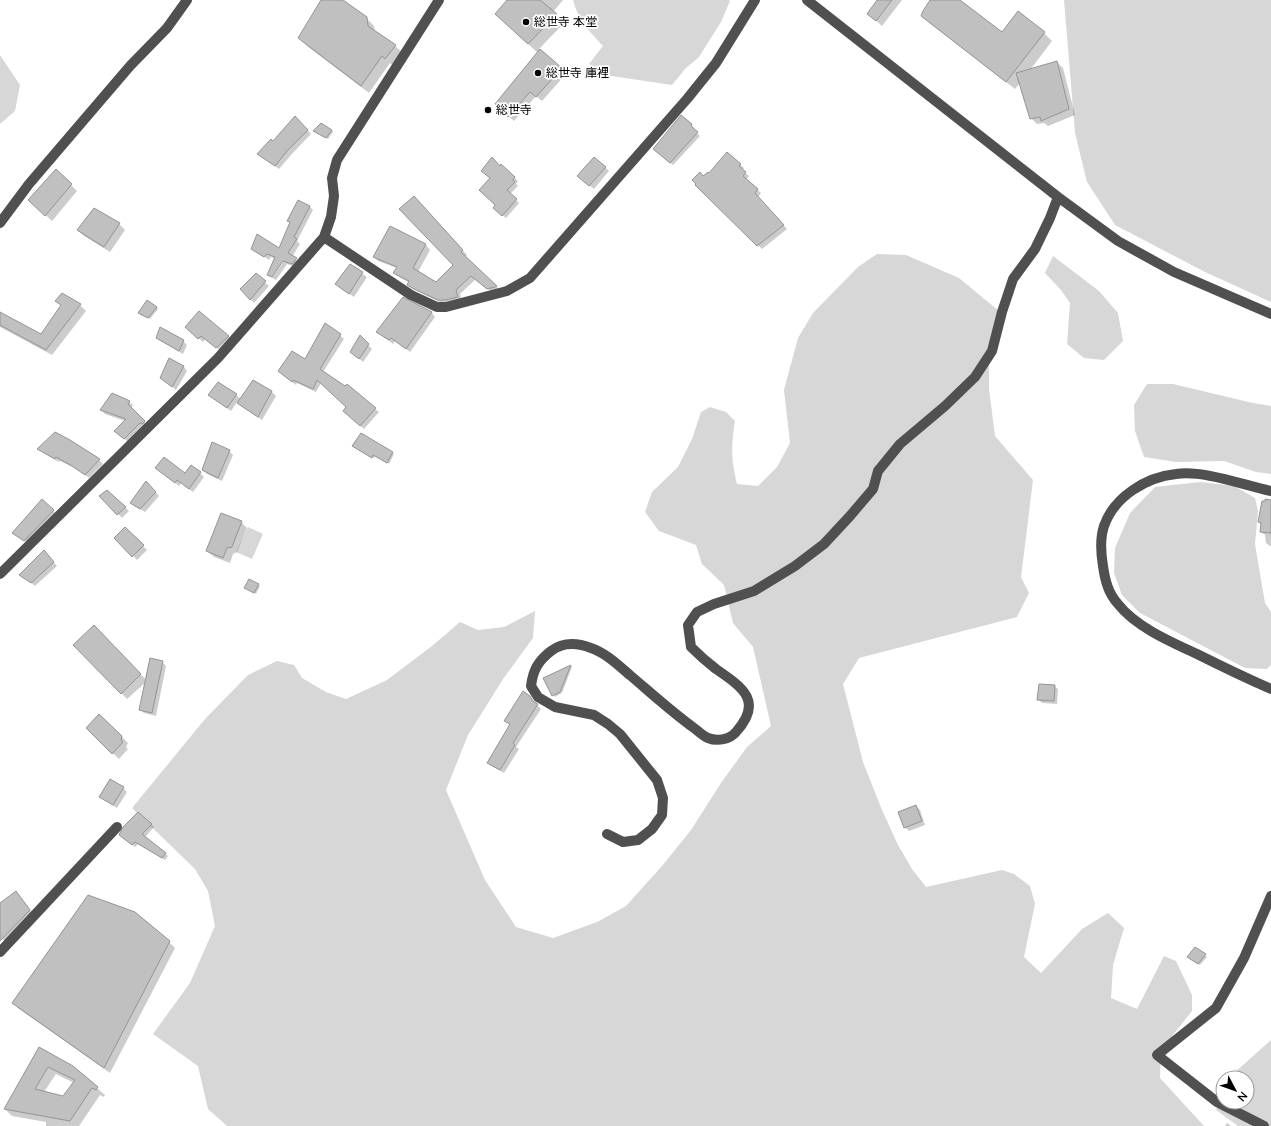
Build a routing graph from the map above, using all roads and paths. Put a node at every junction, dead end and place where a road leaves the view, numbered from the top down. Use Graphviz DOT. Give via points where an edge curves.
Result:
graph roads {
  1 [pos="187,0"];
  2 [pos="439,0"];
  3 [pos="755,0"];
  4 [pos="807,0"];
  5 [pos="1058,197"];
  6 [pos="0,223"];
  7 [pos="324,237"];
  8 [pos="1271,314"];
  9 [pos="1271,491"];
  10 [pos="0,574"];
  11 [pos="1271,689"];
  12 [pos="117,827"];
  13 [pos="607,834"];
  14 [pos="1271,896"];
  15 [pos="0,952"];
  16 [pos="1264,1126"];
  1 -- 6 [label="street" via="167,28 130,66 29,184"];
  2 -- 7 [label="street" via="337,160 332,178 334,196 331,217"];
  3 -- 7 [label="street" via="716,63 666,124 530,278 507,291 446,307 437,307 411,295"];
  4 -- 5 [label="street"];
  5 -- 8 [label="street" via="1118,241 1174,272"];
  5 -- 13 [label="street" via="1034,249 1014,279 992,351 975,378 900,444 878,471 873,489 824,544 795,566 754,590 697,612 688,625 691,647 747,695 750,708 744,723 733,735 721,740 708,738 609,658 592,648 579,644 564,644 543,657 532,674 531,686 538,697 555,707 594,715 608,724 620,734 657,780 663,798 662,815 652,829 638,840 623,842"];
  7 -- 10 [label="street" via="218,358"];
  9 -- 11 [label="street" via="1210,476 1176,474 1161,477 1144,483 1126,495 1113,509 1103,527 1101,544 1104,578 1109,592 1118,605 1150,631"];
  12 -- 15 [label="street"];
  14 -- 16 [label="street" via="1244,958 1216,1008 1156,1055 1217,1102"];
}
